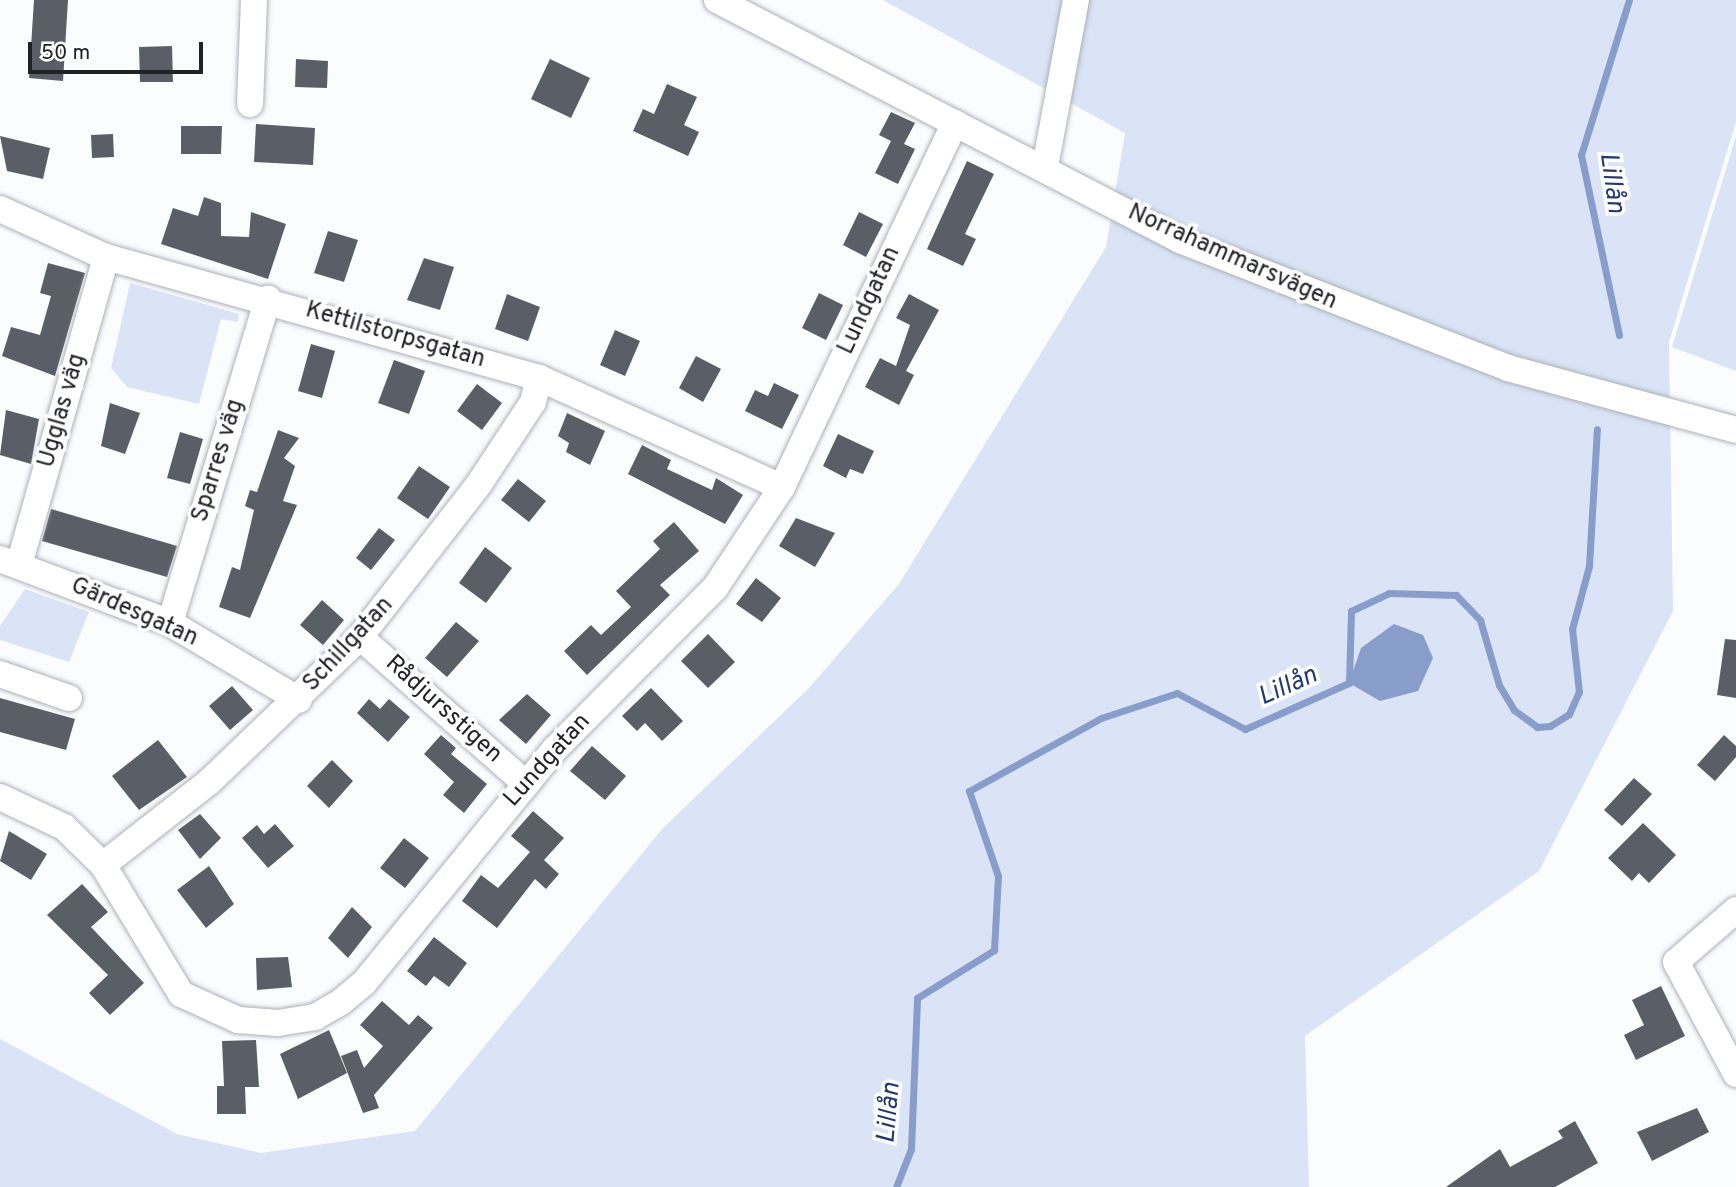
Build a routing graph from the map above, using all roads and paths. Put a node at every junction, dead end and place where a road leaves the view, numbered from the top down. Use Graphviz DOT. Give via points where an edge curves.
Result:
graph roads {
  1 [pos="254,0"];
  2 [pos="717,0"];
  3 [pos="1076,0"];
  4 [pos="250,104"];
  5 [pos="955,123"];
  6 [pos="1045,167"];
  7 [pos="0,209"];
  8 [pos="106,257"];
  9 [pos="268,298"];
  10 [pos="539,378"];
  11 [pos="1736,430"];
  12 [pos="782,487"];
  13 [pos="10,562"];
  14 [pos="170,624"];
  15 [pos="360,637"];
  16 [pos="0,674"];
  17 [pos="69,698"];
  18 [pos="299,700"];
  19 [pos="526,784"];
  20 [pos="0,797"];
  21 [pos="103,865"];
  22 [pos="1736,910"];
  23 [pos="1736,1074"];
  1 -- 4 [label="street"];
  2 -- 5 [label="street, Norrahammarsvägen"];
  3 -- 6 [label="street"];
  5 -- 6 [label="street, Norrahammarsvägen"];
  5 -- 12 [label="street, Lundgatan"];
  6 -- 11 [label="street, Norrahammarsvägen" via="1180,240 1360,315 1507,368"];
  7 -- 8 [label="street, Kettilstorpsgatan"];
  8 -- 9 [label="street, Kettilstorpsgatan"];
  8 -- 13 [label="street, Ugglas väg"];
  9 -- 10 [label="street, Kettilstorpsgatan"];
  9 -- 14 [label="street, Sparres väg"];
  10 -- 12 [label="street, Kettilstorpsgatan"];
  10 -- 15 [label="street, Schillgatan" via="533,402 479,484"];
  12 -- 19 [label="street, Lundgatan" via="715,588"];
  13 -- 14 [label="street, Gärdesgatan"];
  14 -- 18 [label="street, Gärdesgatan"];
  15 -- 18 [label="street, Schillgatan"];
  15 -- 19 [label="street, Rådjursstigen"];
  16 -- 17 [label="street"];
  18 -- 21 [label="street, Schillgatan"];
  19 -- 21 [label="street, Lundgatan" via="364,983 315,1017 238,1020 181,994"];
  20 -- 21 [label="street, Lundgatan" via="64,827"];
  22 -- 23 [label="street" via="1676,962"];
}
